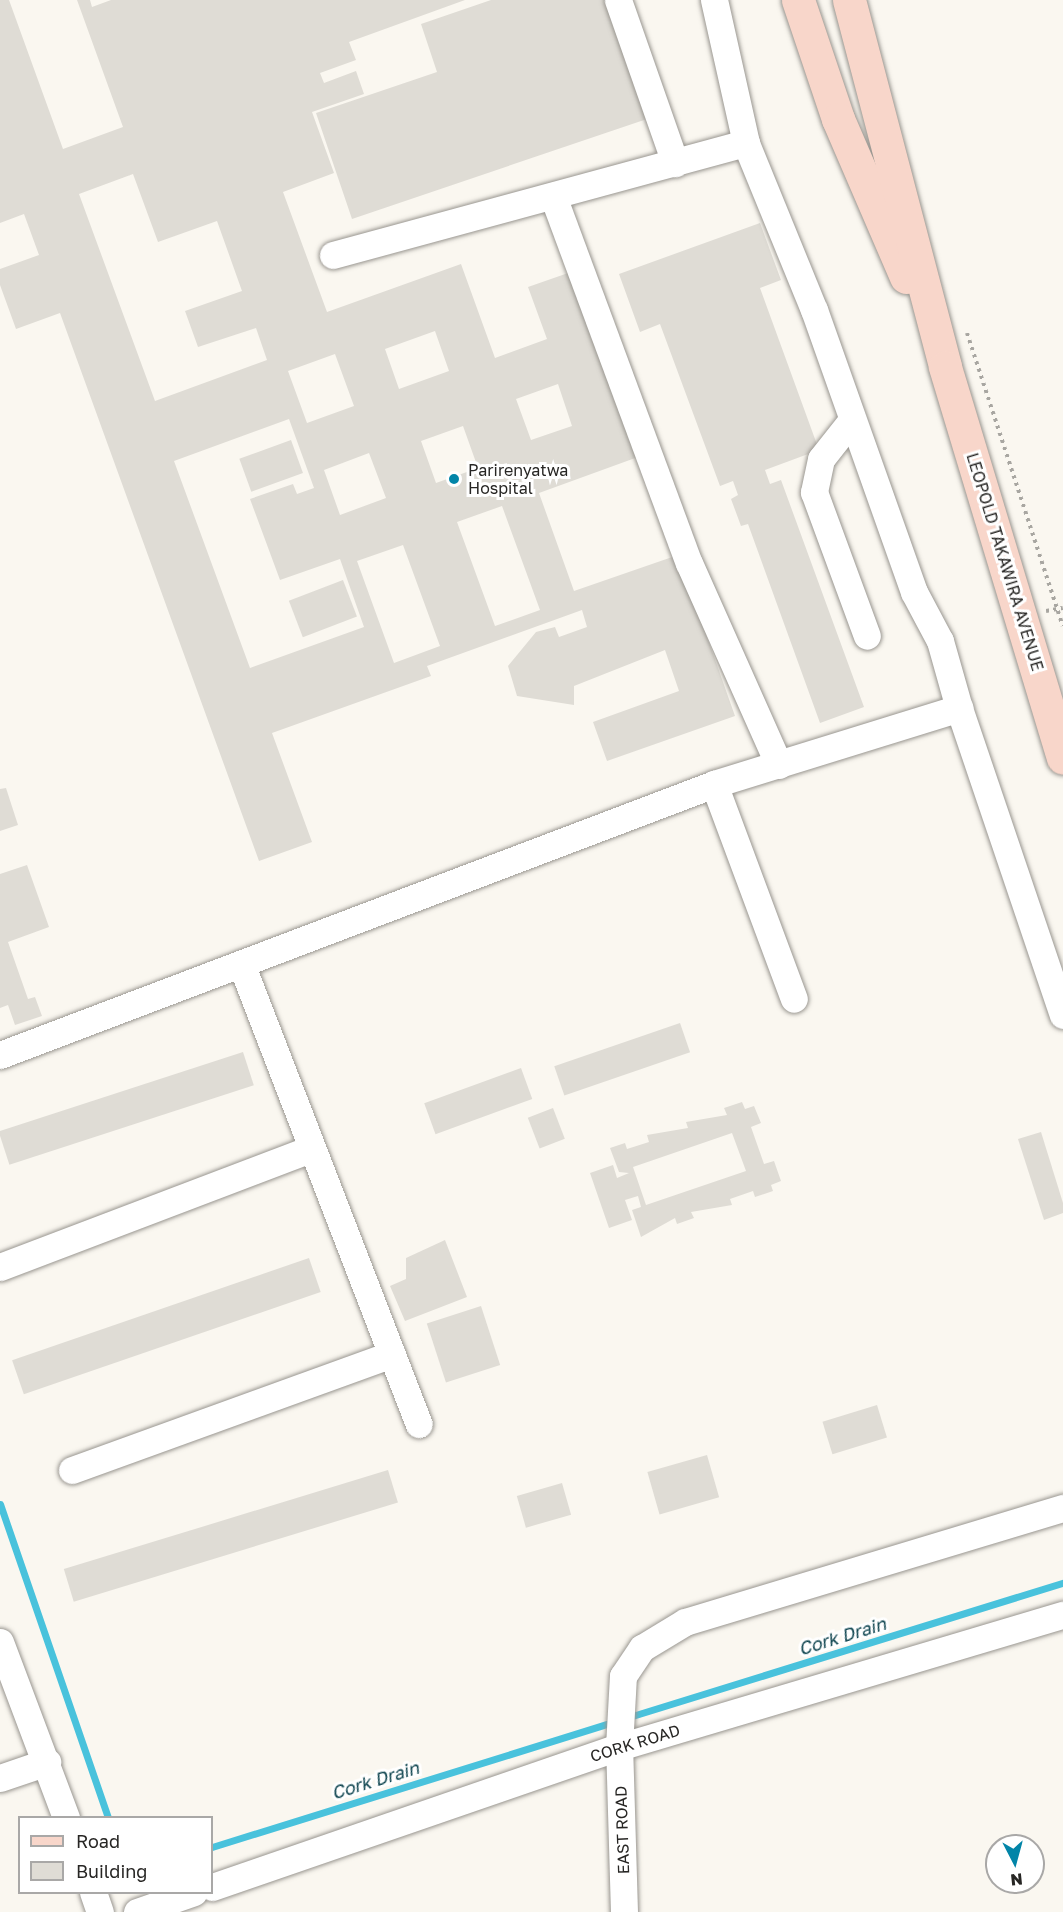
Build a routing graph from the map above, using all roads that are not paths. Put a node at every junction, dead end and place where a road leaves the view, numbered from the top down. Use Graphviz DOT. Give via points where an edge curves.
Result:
graph roads {
  1 [pos="618,0"];
  2 [pos="714,0"];
  3 [pos="798,0"];
  4 [pos="849,0"];
  5 [pos="746,143"];
  6 [pos="675,163"];
  7 [pos="554,196"];
  8 [pos="333,255"];
  9 [pos="945,367"];
  10 [pos="851,421"];
  11 [pos="867,636"];
  12 [pos="959,708"];
  13 [pos="1063,758"];
  14 [pos="779,765"];
  15 [pos="714,784"];
  16 [pos="242,966"];
  17 [pos="795,999"];
  18 [pos="1063,1015"];
  19 [pos="0,1055"];
  20 [pos="311,1149"];
  21 [pos="0,1267"];
  22 [pos="392,1354"];
  23 [pos="419,1424"];
  24 [pos="72,1470"];
  25 [pos="1063,1508"];
  26 [pos="1063,1615"];
  27 [pos="0,1642"];
  28 [pos="619,1747"];
  29 [pos="47,1762"];
  30 [pos="0,1778"];
  31 [pos="65,1816"];
  32 [pos="213,1887"];
  33 [pos="93,1894"];
  34 [pos="182,1901"];
  35 [pos="100,1912"];
  36 [pos="137,1912"];
  37 [pos="624,1912"];
  1 -- 6 [label="street"];
  2 -- 5 [label="street"];
  3 -- 9 [label="main road, LEOPOLD TAKAWIRA AVENUE" via="838,119"];
  4 -- 9 [label="main road, LEOPOLD TAKAWIRA AVENUE"];
  5 -- 6 [label="street"];
  5 -- 10 [label="street" via="810,300"];
  6 -- 7 [label="street"];
  7 -- 8 [label="street"];
  7 -- 14 [label="street" via="689,563"];
  9 -- 13 [label="main road, LEOPOLD TAKAWIRA AVENUE"];
  10 -- 11 [label="street" via="821,459 814,492"];
  10 -- 12 [label="street" via="914,592 940,640"];
  12 -- 14 [label="street"];
  12 -- 18 [label="street"];
  14 -- 15 [label="street"];
  15 -- 16 [label="street"];
  15 -- 17 [label="street"];
  16 -- 19 [label="street"];
  16 -- 20 [label="street"];
  20 -- 21 [label="street"];
  20 -- 22 [label="street"];
  22 -- 23 [label="street"];
  22 -- 24 [label="street"];
  25 -- 28 [label="street, EAST ROAD" via="663,1632 642,1648 623,1676"];
  26 -- 28 [label="street, CORK ROAD"];
  27 -- 29 [label="street"];
  28 -- 32 [label="street, CORK ROAD"];
  28 -- 37 [label="street, EAST ROAD"];
  29 -- 30 [label="street"];
  29 -- 31 [label="street"];
  33 -- 35 [label="street"];
  34 -- 36 [label="street"];
}
